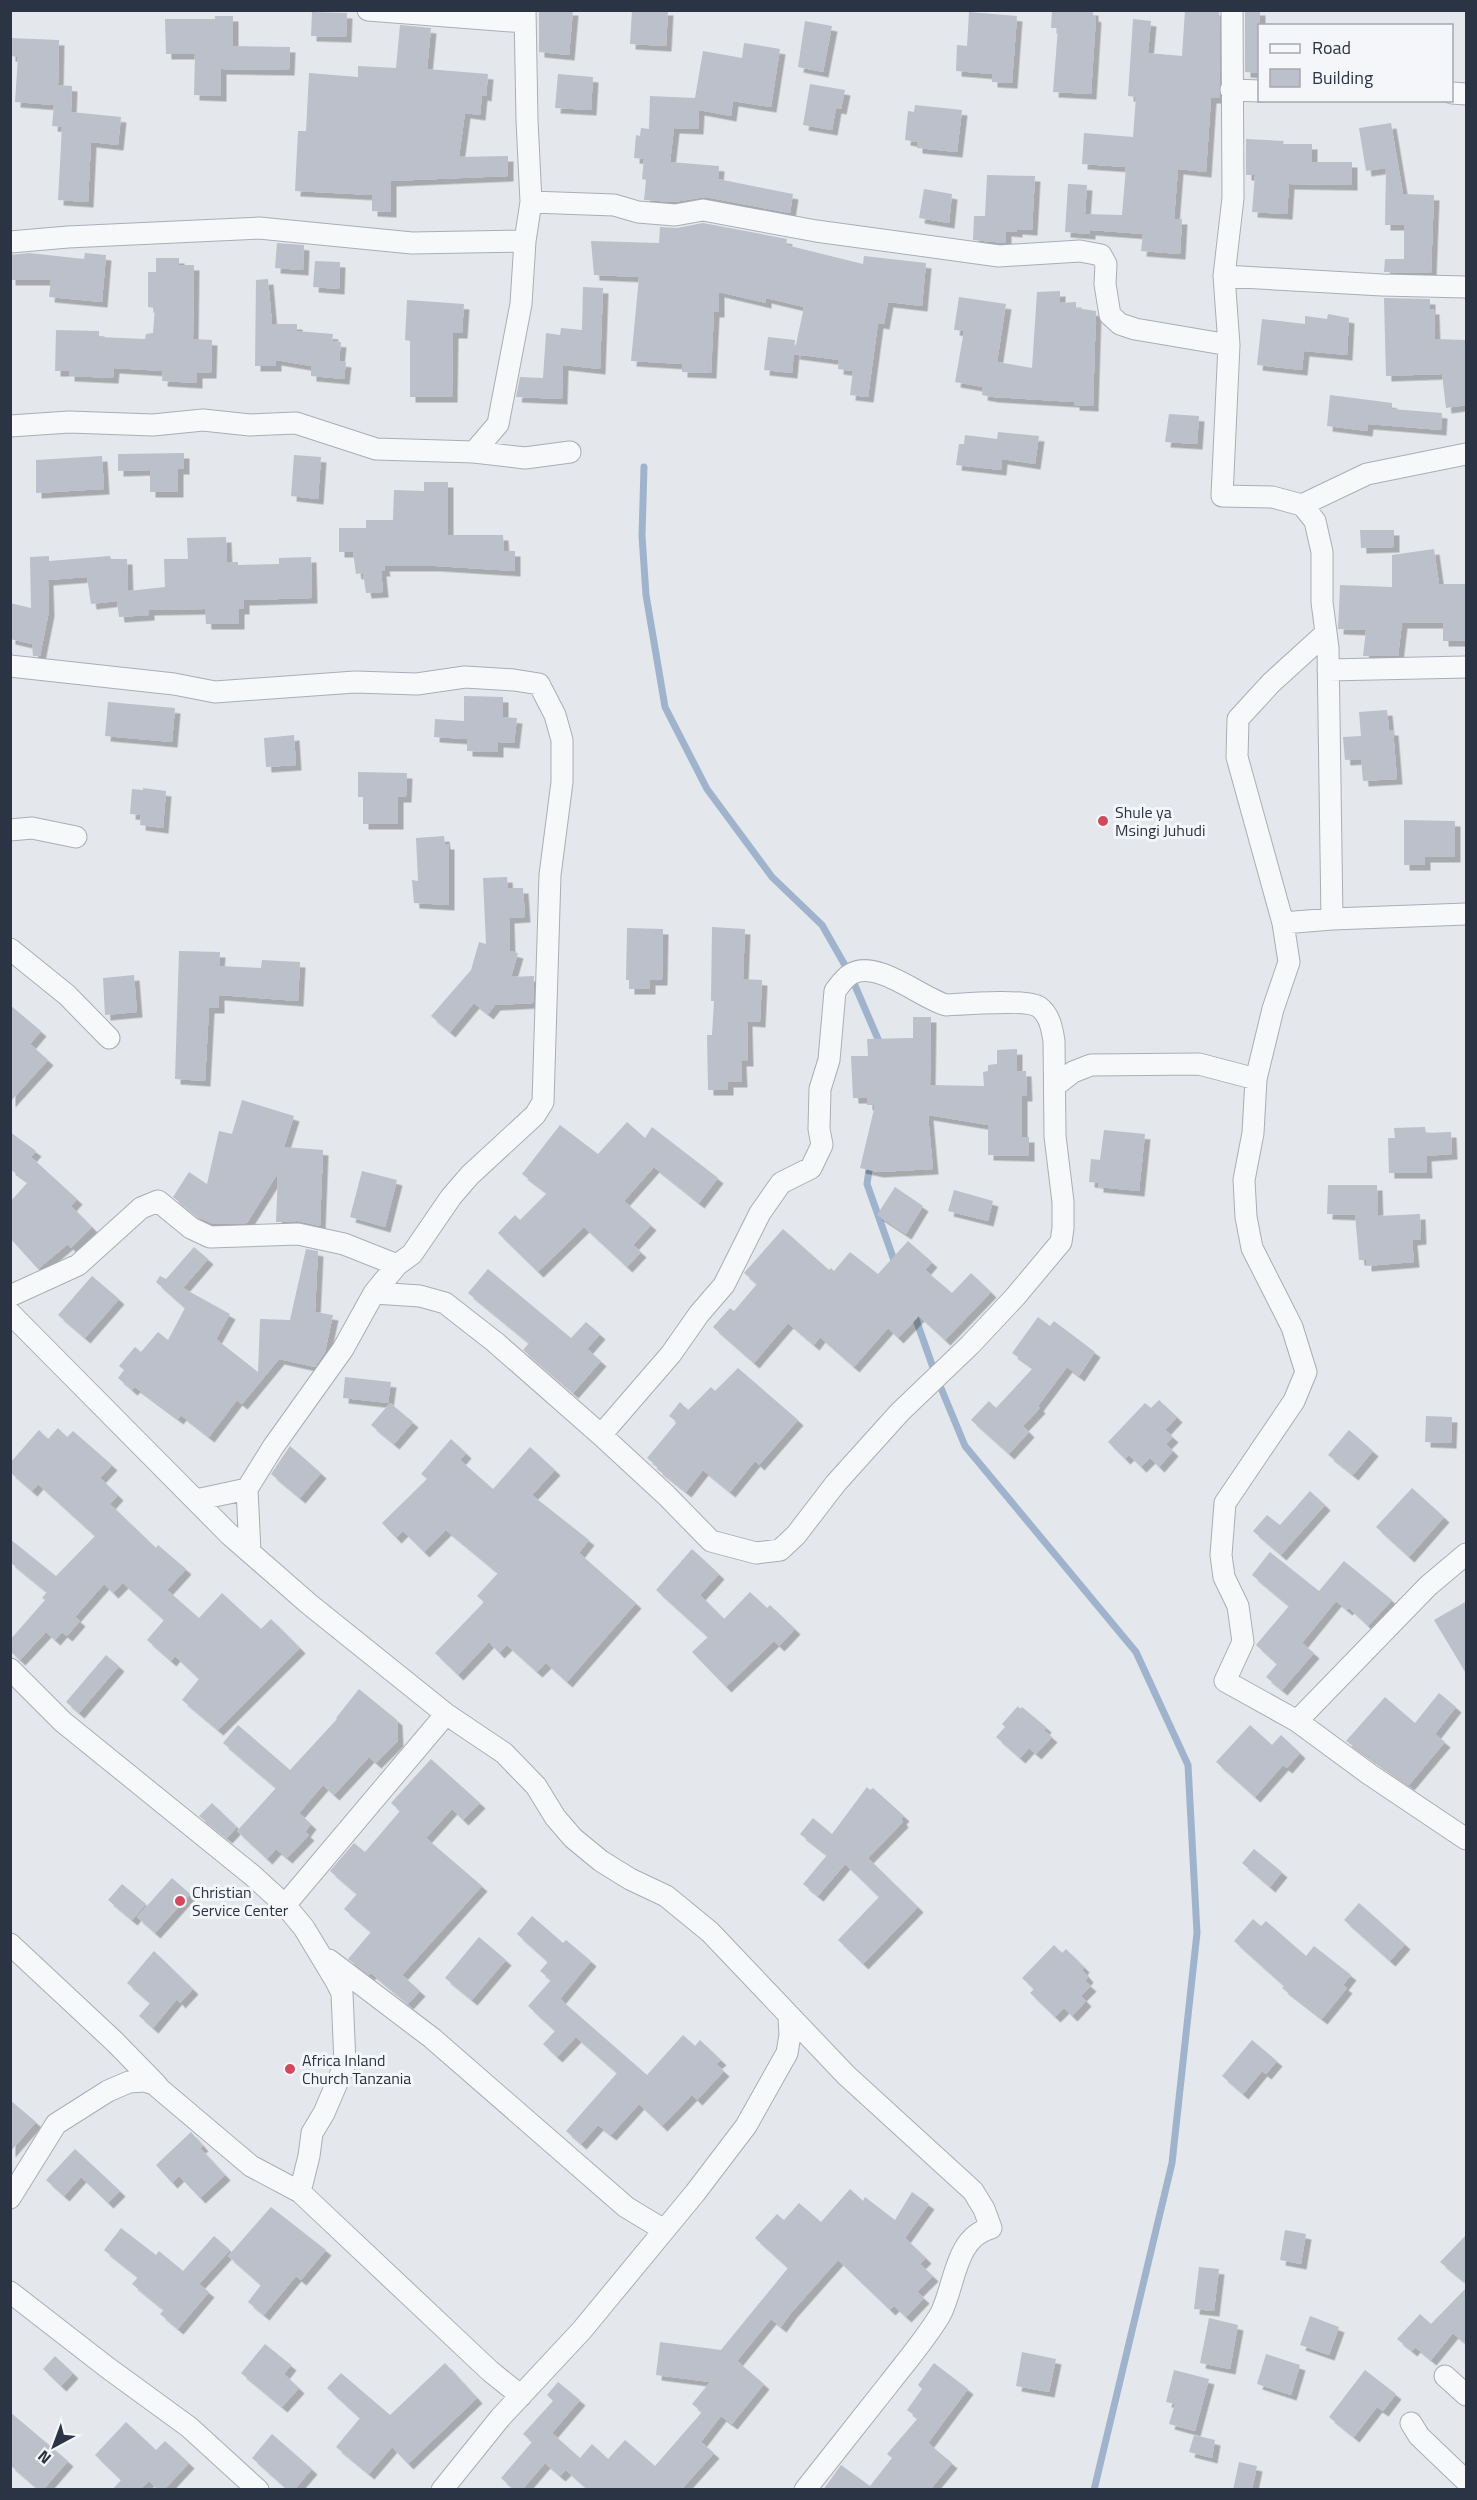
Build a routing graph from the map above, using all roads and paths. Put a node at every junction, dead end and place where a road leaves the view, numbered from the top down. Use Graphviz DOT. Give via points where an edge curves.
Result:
graph roads {
  1 [pos="368,10"];
  2 [pos="1232,10"];
  3 [pos="525,16"];
  4 [pos="1231,90"];
  5 [pos="1258,91"];
  6 [pos="531,202"];
  7 [pos="525,241"];
  8 [pos="10,242"];
  9 [pos="1224,276"];
  10 [pos="1467,287"];
  11 [pos="1229,345"];
  12 [pos="10,426"];
  13 [pos="474,452"];
  14 [pos="570,453"];
  15 [pos="1467,454"];
  16 [pos="1302,505"];
  17 [pos="1326,633"];
  18 [pos="10,666"];
  19 [pos="1467,667"];
  20 [pos="1328,670"];
  21 [pos="10,830"];
  22 [pos="76,837"];
  23 [pos="1467,914"];
  24 [pos="1332,919"];
  25 [pos="1283,923"];
  26 [pos="10,949"];
  27 [pos="109,1038"];
  28 [pos="1054,1041"];
  29 [pos="1091,1065"];
  30 [pos="1256,1078"];
  31 [pos="1055,1086"];
  32 [pos="397,1265"];
  33 [pos="374,1293"];
  34 [pos="10,1296"];
  35 [pos="10,1313"];
  36 [pos="601,1435"];
  37 [pos="247,1489"];
  38 [pos="196,1500"];
  39 [pos="250,1552"];
  40 [pos="1467,1554"];
  41 [pos="10,1669"];
  42 [pos="446,1714"];
  43 [pos="1297,1721"];
  44 [pos="1467,1839"];
  45 [pos="285,1905"];
  46 [pos="10,1944"];
  47 [pos="315,1949"];
  48 [pos="789,2018"];
  49 [pos="162,2090"];
  50 [pos="300,2193"];
  51 [pos="10,2198"];
  52 [pos="664,2230"];
  53 [pos="10,2292"];
  54 [pos="1445,2376"];
  55 [pos="1467,2395"];
  56 [pos="521,2396"];
  57 [pos="1411,2423"];
  58 [pos="1467,2481"];
  59 [pos="450,2487"];
  60 [pos="258,2490"];
  61 [pos="805,2490"];
  1 -- 3 [label="street"];
  2 -- 4 [label="street"];
  3 -- 6 [label="street"];
  4 -- 5 [label="street"];
  4 -- 9 [label="street" via="1233,198"];
  6 -- 7 [label="street"];
  6 -- 11 [label="street" via="614,205 638,212 675,215 703,210 816,231 999,256 1080,251 1101,255 1106,264 1110,315 1120,324"];
  7 -- 8 [label="street" via="412,243 259,228"];
  7 -- 13 [label="street" via="521,304 498,424"];
  9 -- 10 [label="street"];
  9 -- 11 [label="street"];
  11 -- 16 [label="street" via="1222,496 1272,497"];
  12 -- 13 [label="street" via="69,422 153,425 203,420 250,425 296,423 376,449"];
  13 -- 14 [label="street" via="525,458"];
  15 -- 16 [label="street" via="1366,474"];
  16 -- 17 [label="street" via="1315,521 1322,552"];
  17 -- 20 [label="street"];
  17 -- 25 [label="street" via="1270,683 1238,719 1237,757"];
  18 -- 32 [label="street" via="215,692 355,682 417,684 465,677 539,684 555,715 562,740 562,782 550,875 543,1102 470,1175 412,1254"];
  19 -- 20 [label="street"];
  20 -- 24 [label="street"];
  21 -- 22 [label="street" via="32,828"];
  23 -- 24 [label="street"];
  24 -- 25 [label="street"];
  25 -- 30 [label="street" via="1289,962"];
  26 -- 27 [label="street" via="67,995"];
  28 -- 29 [label="street"];
  28 -- 31 [label="street"];
  28 -- 36 [label="street" via="1052,1026 1037,1006 946,1005 890,977 859,971 850,974 835,991 829,1060 820,1089 822,1145 811,1168 781,1183 760,1213 724,1285"];
  29 -- 30 [label="street" via="1199,1064"];
  29 -- 31 [label="street" via="1073,1072"];
  30 -- 43 [label="street" via="1253,1133 1244,1180 1246,1217 1252,1248 1292,1327 1306,1372 1294,1401 1225,1503 1221,1555 1224,1577 1238,1606 1243,1642 1225,1682"];
  31 -- 36 [label="street" via="1055,1136 1064,1228 1061,1242 970,1345 900,1412 780,1550 756,1553 711,1541"];
  32 -- 33 [label="street"];
  32 -- 34 [label="street" via="344,1244 298,1234 210,1237 191,1228 158,1201 141,1208 78,1265"];
  33 -- 36 [label="street" via="445,1302"];
  33 -- 37 [label="street" via="343,1350"];
  35 -- 38 [label="street"];
  37 -- 38 [label="street"];
  37 -- 39 [label="street"];
  38 -- 39 [label="street"];
  39 -- 42 [label="street"];
  40 -- 43 [label="street" via="1428,1586"];
  41 -- 45 [label="street" via="63,1722"];
  42 -- 45 [label="street"];
  42 -- 48 [label="street" via="520,1768 573,1838 601,1861 666,1896 688,1913"];
  43 -- 44 [label="street"];
  45 -- 47 [label="street"];
  46 -- 49 [label="street"];
  47 -- 50 [label="street" via="342,1993 345,2064 312,2133"];
  47 -- 52 [label="street" via="432,2038 626,2207"];
  48 -- 52 [label="street" via="787,2053 746,2126"];
  48 -- 61 [label="street" via="973,2191 990,2228 973,2237 961,2256 940,2314"];
  49 -- 50 [label="street" via="251,2166"];
  49 -- 51 [label="street" via="145,2081 129,2082 56,2124"];
  50 -- 56 [label="street"];
  52 -- 56 [label="street" via="582,2330"];
  53 -- 60 [label="street" via="189,2427"];
  54 -- 55 [label="street"];
  56 -- 59 [label="street" via="500,2418"];
  57 -- 58 [label="street" via="1419,2436"];
}
